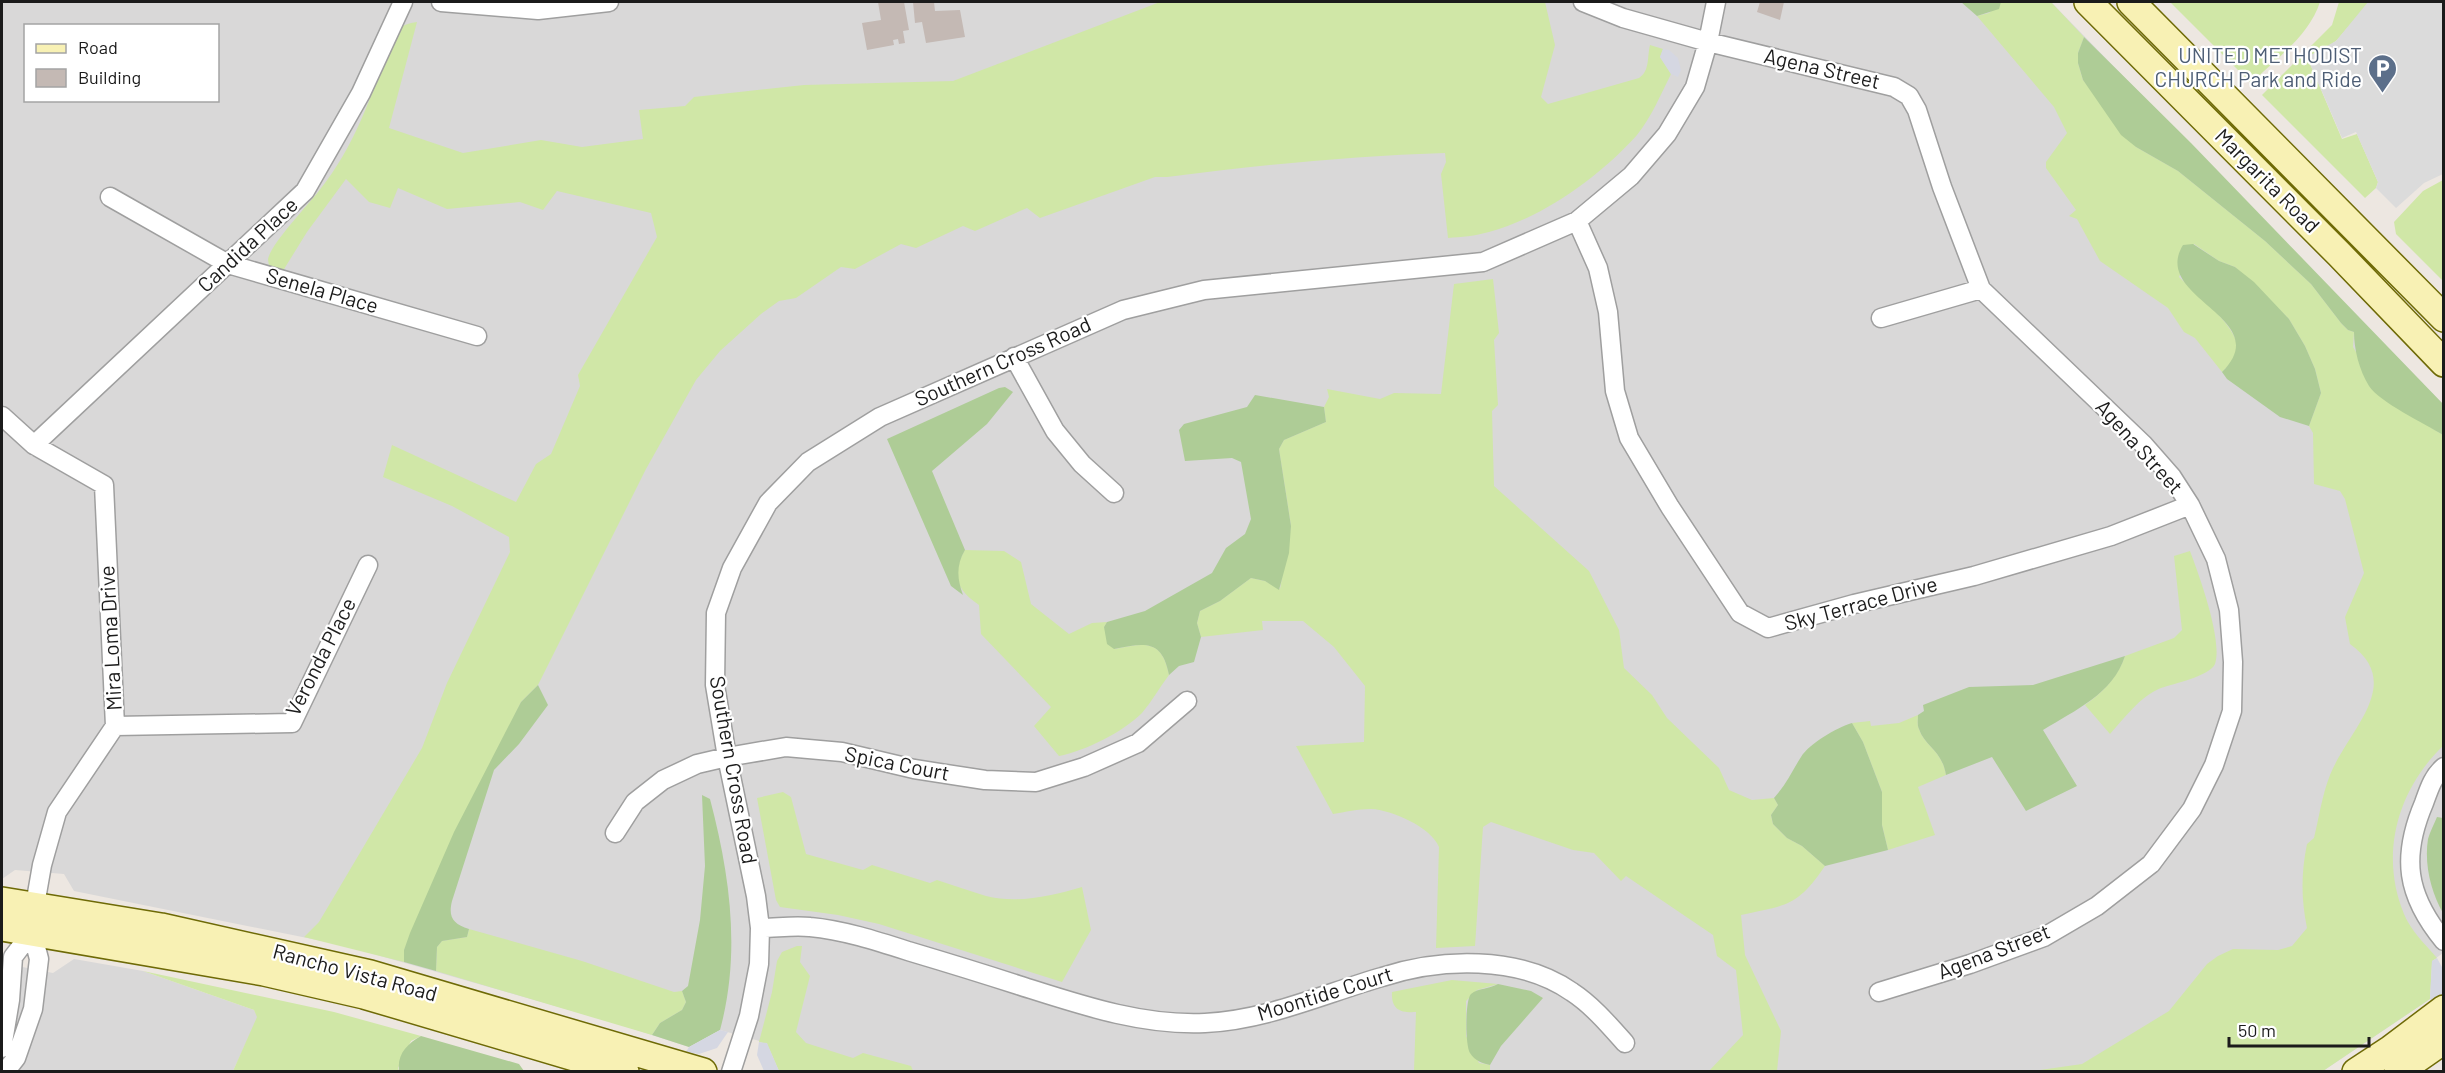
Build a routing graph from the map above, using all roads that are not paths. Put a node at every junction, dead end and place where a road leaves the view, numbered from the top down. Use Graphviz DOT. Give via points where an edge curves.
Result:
graph roads {
  1 [pos="403,2"];
  2 [pos="441,2"];
  3 [pos="609,2"];
  4 [pos="1583,2"];
  5 [pos="1716,2"];
  6 [pos="2088,2"];
  7 [pos="2131,2"];
  8 [pos="1708,42"];
  9 [pos="110,197"];
  10 [pos="1577,221"];
  11 [pos="228,264"];
  12 [pos="1981,289"];
  13 [pos="1881,318"];
  14 [pos="2444,318"];
  15 [pos="477,336"];
  16 [pos="1014,357"];
  17 [pos="2444,363"];
  18 [pos="2,416"];
  19 [pos="34,445"];
  20 [pos="1114,493"];
  21 [pos="2190,505"];
  22 [pos="368,565"];
  23 [pos="1187,701"];
  24 [pos="115,726"];
  25 [pos="727,757"];
  26 [pos="2444,766"];
  27 [pos="615,833"];
  28 [pos="2,901"];
  29 [pos="35,905"];
  30 [pos="2,927"];
  31 [pos="760,928"];
  32 [pos="32,932"];
  33 [pos="2444,941"];
  34 [pos="1879,992"];
  35 [pos="2444,1009"];
  36 [pos="2444,1040"];
  37 [pos="1625,1043"];
  38 [pos="2,1048"];
  39 [pos="5,1071"];
  40 [pos="624,1071"];
  41 [pos="703,1071"];
  42 [pos="731,1071"];
  43 [pos="2356,1071"];
  44 [pos="2398,1071"];
  1 -- 11 [label="street, Candida Place" via="362,93 305,191"];
  2 -- 3 [label="street" via="538,10"];
  4 -- 8 [label="street, Agena Street" via="1623,18"];
  5 -- 8 [label="street, Southern Cross Road"];
  6 -- 17 [label="main road, Margarita Road"];
  7 -- 14 [label="main road, Margarita Road"];
  8 -- 10 [label="street, Southern Cross Road" via="1695,87 1667,134 1631,176"];
  8 -- 12 [label="street, Agena Street" via="1894,87 1909,96 1923,123 1942,187"];
  9 -- 11 [label="street, Senela Place"];
  10 -- 16 [label="street, Southern Cross Road" via="1474,264 1204,290 1123,310"];
  10 -- 21 [label="street, Sky Terrace Drive" via="1598,268 1608,312 1615,391 1629,438 1740,613 1768,628 1974,576 2111,536"];
  11 -- 15 [label="street, Senela Place"];
  11 -- 19 [label="street, Candida Place"];
  12 -- 13 [label="street"];
  12 -- 21 [label="street, Agena Street" via="2143,444"];
  16 -- 20 [label="street" via="1055,431 1082,464"];
  16 -- 25 [label="street, Southern Cross Road" via="879,417 808,462 768,503 732,568 716,613 715,685"];
  18 -- 19 [label="street, Mira Loma Drive"];
  19 -- 24 [label="street, Mira Loma Drive" via="104,484"];
  21 -- 34 [label="street, Agena Street" via="2216,559 2229,610 2233,662 2232,711 2214,765 2192,809 2151,864 2097,906 2044,937"];
  22 -- 24 [label="street, Veronda Place" via="292,723"];
  23 -- 25 [label="street, Spica Court" via="1138,743 1084,767 1036,782 985,780 842,752 786,747"];
  24 -- 29 [label="street, Mira Loma Drive" via="57,812"];
  25 -- 27 [label="street, Spica Court" via="697,764 663,780 635,802"];
  25 -- 31 [label="street, Southern Cross Road"];
  26 -- 33 [label="street" via="2435,774 2412,830 2410,863 2416,896"];
  28 -- 29 [label="main road, Rancho Vista Road"];
  29 -- 32 [label="street, Mira Loma Drive"];
  29 -- 41 [label="main road, Rancho Vista Road" via="162,927 370,974"];
  30 -- 32 [label="main road, Rancho Vista Road"];
  31 -- 37 [label="street, Moontide Court" via="810,927 872,939 1077,1004 1137,1018 1204,1023 1263,1015 1422,967 1502,966 1532,972 1572,992"];
  31 -- 42 [label="street, Southern Cross Road" via="759,964 749,1016"];
  32 -- 38 [label="street" via="13,957"];
  32 -- 39 [label="street, Mira Loma Drive" via="39,958 33,1009 16,1058"];
  32 -- 40 [label="main road, Rancho Vista Road" via="264,972 364,995"];
  35 -- 43 [label="main road"];
  36 -- 44 [label="main road"];
}
